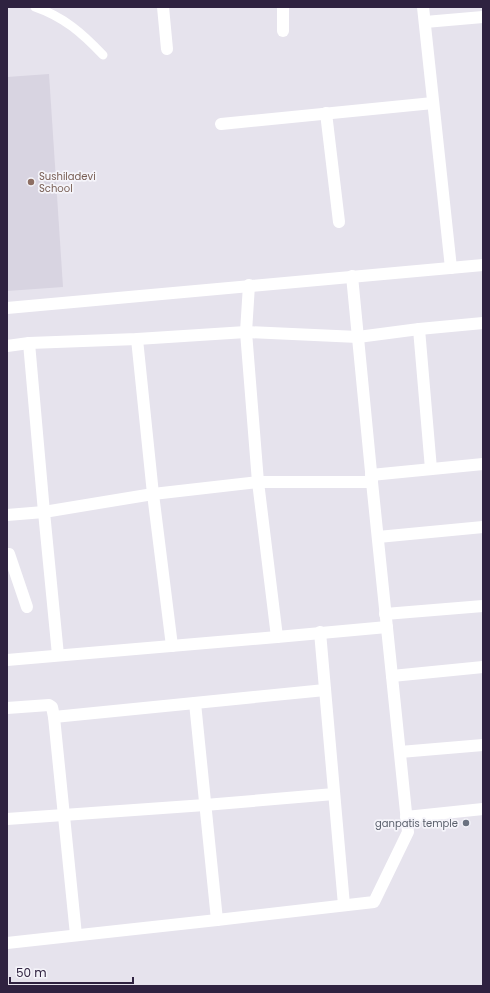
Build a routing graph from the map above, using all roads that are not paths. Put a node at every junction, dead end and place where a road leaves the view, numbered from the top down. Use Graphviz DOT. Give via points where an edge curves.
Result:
graph roads {
  1 [pos="34,7"];
  2 [pos="163,7"];
  3 [pos="283,7"];
  4 [pos="423,7"];
  5 [pos="483,17"];
  6 [pos="425,22"];
  7 [pos="283,31"];
  8 [pos="167,49"];
  9 [pos="103,55"];
  10 [pos="432,103"];
  11 [pos="326,113"];
  12 [pos="221,124"];
  13 [pos="339,222"];
  14 [pos="483,265"];
  15 [pos="451,268"];
  16 [pos="352,276"];
  17 [pos="249,285"];
  18 [pos="7,308"];
  19 [pos="483,323"];
  20 [pos="419,329"];
  21 [pos="246,332"];
  22 [pos="358,337"];
  23 [pos="138,339"];
  24 [pos="29,343"];
  25 [pos="7,346"];
  26 [pos="483,464"];
  27 [pos="431,469"];
  28 [pos="371,478"];
  29 [pos="258,482"];
  30 [pos="153,494"];
  31 [pos="44,512"];
  32 [pos="7,515"];
  33 [pos="483,527"];
  34 [pos="378,537"];
  35 [pos="7,554"];
  36 [pos="483,606"];
  37 [pos="27,607"];
  38 [pos="386,621"];
  39 [pos="320,632"];
  40 [pos="277,638"];
  41 [pos="172,646"];
  42 [pos="58,655"];
  43 [pos="7,660"];
  44 [pos="483,667"];
  45 [pos="392,676"];
  46 [pos="325,690"];
  47 [pos="195,703"];
  48 [pos="7,708"];
  49 [pos="54,717"];
  50 [pos="483,745"];
  51 [pos="400,752"];
  52 [pos="334,794"];
  53 [pos="205,805"];
  54 [pos="483,809"];
  55 [pos="64,816"];
  56 [pos="406,818"];
  57 [pos="7,820"];
  58 [pos="344,905"];
  59 [pos="217,920"];
  60 [pos="76,935"];
  61 [pos="7,943"];
  1 -- 9 [label="lane" via="64,20 85,36"];
  2 -- 8 [label="street"];
  3 -- 7 [label="street"];
  4 -- 6 [label="street"];
  5 -- 6 [label="street"];
  6 -- 10 [label="street"];
  10 -- 11 [label="street"];
  10 -- 15 [label="street"];
  11 -- 12 [label="street"];
  11 -- 13 [label="street"];
  14 -- 15 [label="street"];
  15 -- 16 [label="street"];
  16 -- 17 [label="street"];
  16 -- 22 [label="street"];
  17 -- 18 [label="street"];
  17 -- 21 [label="street"];
  19 -- 20 [label="street"];
  20 -- 22 [label="street"];
  20 -- 27 [label="street"];
  21 -- 22 [label="street"];
  21 -- 23 [label="street"];
  21 -- 29 [label="street"];
  22 -- 28 [label="street"];
  23 -- 24 [label="street"];
  23 -- 30 [label="street"];
  24 -- 25 [label="street"];
  24 -- 31 [label="street"];
  26 -- 27 [label="street"];
  27 -- 28 [label="street"];
  28 -- 29 [label="street"];
  28 -- 34 [label="street"];
  29 -- 30 [label="street"];
  29 -- 40 [label="street"];
  30 -- 31 [label="street"];
  30 -- 41 [label="street"];
  31 -- 32 [label="street"];
  31 -- 42 [label="street"];
  33 -- 34 [label="street"];
  34 -- 38 [label="street"];
  35 -- 37 [label="street"];
  36 -- 38 [label="street"];
  38 -- 39 [label="street"];
  38 -- 45 [label="street"];
  39 -- 40 [label="street"];
  39 -- 46 [label="street"];
  40 -- 41 [label="street"];
  41 -- 42 [label="street"];
  42 -- 43 [label="street"];
  44 -- 45 [label="street"];
  45 -- 51 [label="street"];
  46 -- 47 [label="street"];
  46 -- 52 [label="street"];
  47 -- 49 [label="street"];
  47 -- 53 [label="street"];
  48 -- 49 [label="street" via="49,705"];
  49 -- 55 [label="street"];
  50 -- 51 [label="street"];
  51 -- 56 [label="street"];
  52 -- 53 [label="street"];
  52 -- 58 [label="street"];
  53 -- 55 [label="street"];
  53 -- 59 [label="street"];
  54 -- 56 [label="street"];
  55 -- 57 [label="street"];
  55 -- 60 [label="street"];
  56 -- 58 [label="street" via="408,832 374,902"];
  58 -- 59 [label="street"];
  59 -- 60 [label="street"];
  60 -- 61 [label="street"];
}
